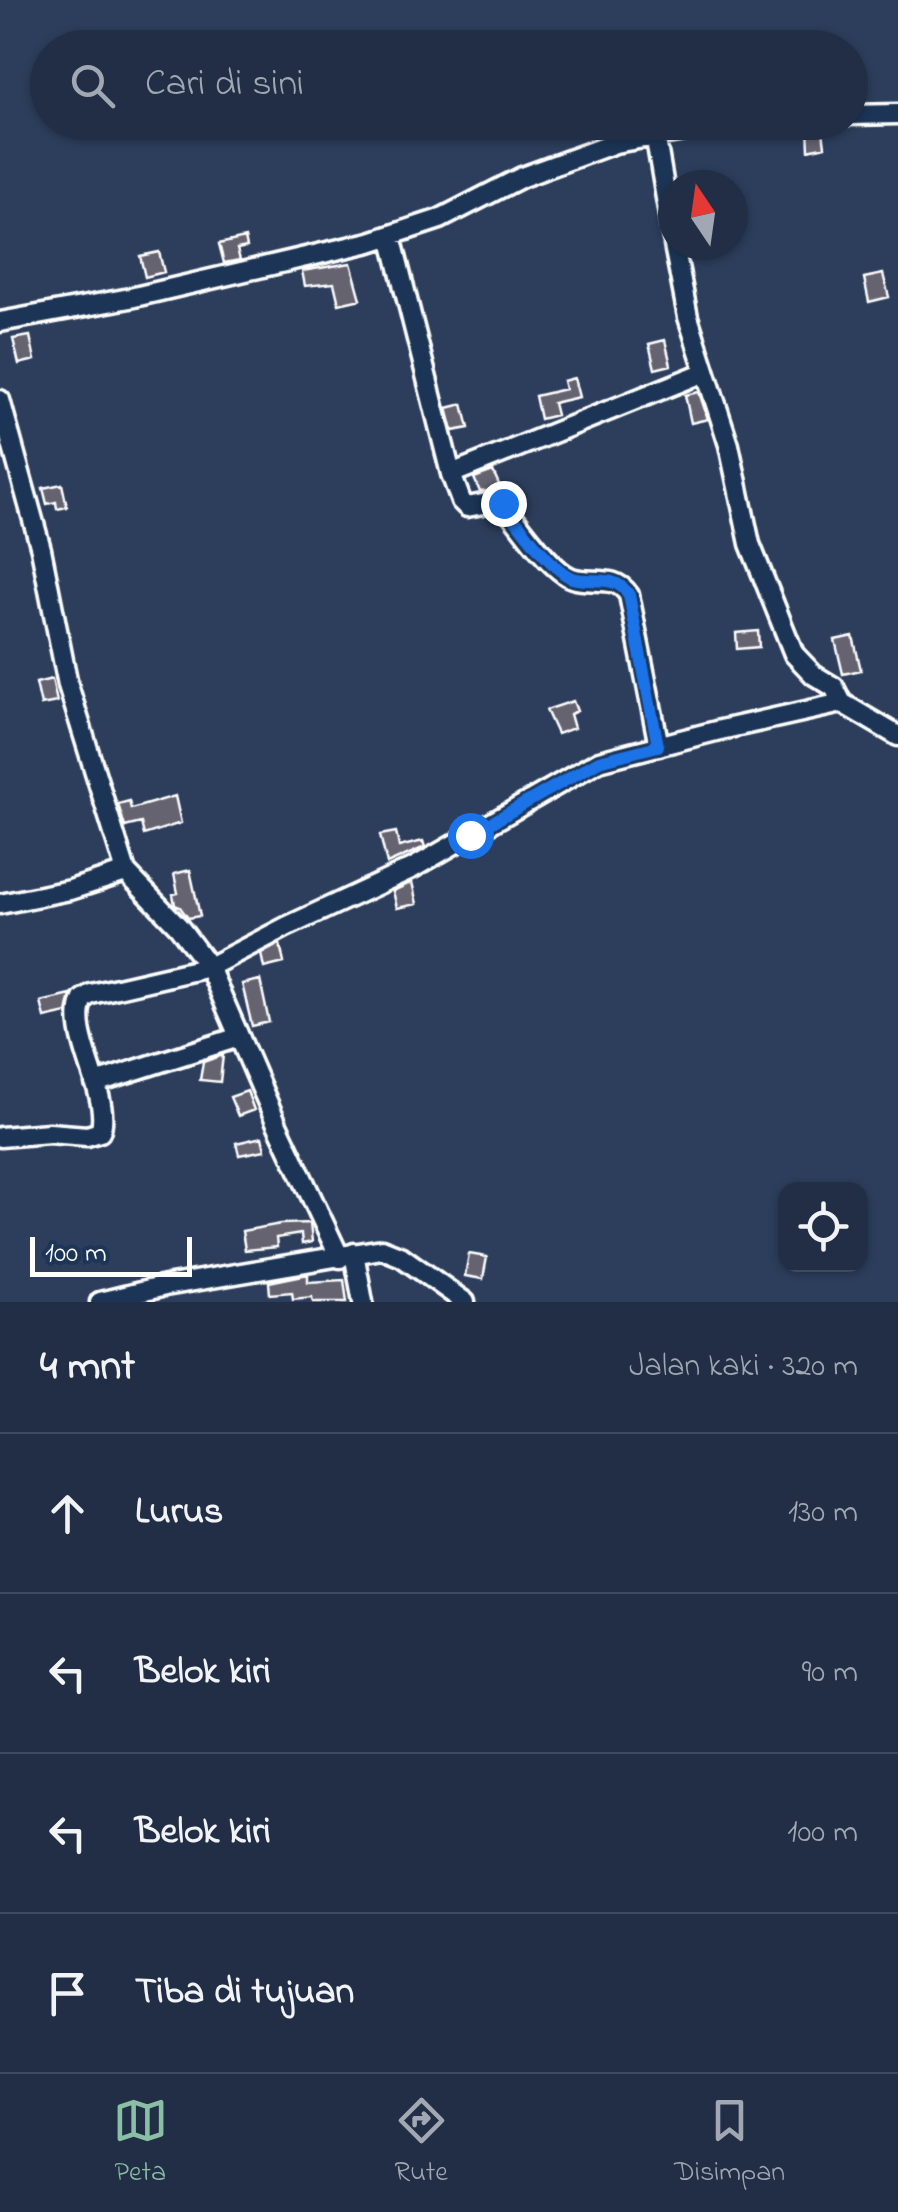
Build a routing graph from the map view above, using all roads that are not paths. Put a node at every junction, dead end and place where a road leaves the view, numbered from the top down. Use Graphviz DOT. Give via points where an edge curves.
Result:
graph roads {
  1 [pos="868,114"];
  2 [pos="898,114"];
  3 [pos="628,140"];
  4 [pos="656,140"];
  5 [pos="661,170"];
  6 [pos="391,236"];
  7 [pos="677,260"];
  8 [pos="0,322"];
  9 [pos="706,372"];
  10 [pos="0,400"];
  11 [pos="451,474"];
  12 [pos="842,703"];
  13 [pos="898,736"];
  14 [pos="658,746"];
  15 [pos="126,872"];
  16 [pos="0,904"];
  17 [pos="209,967"];
  18 [pos="239,1038"];
  19 [pos="95,1082"];
  20 [pos="0,1136"];
  21 [pos="347,1255"];
  22 [pos="100,1302"];
  23 [pos="362,1302"];
  24 [pos="465,1302"];
  1 -- 2 [label="street"];
  3 -- 6 [label="street"];
  4 -- 5 [label="street"];
  6 -- 8 [label="street"];
  6 -- 11 [label="street"];
  7 -- 9 [label="street"];
  9 -- 11 [label="street"];
  9 -- 12 [label="street" via="730,445 750,544 782,628 794,654 834,686"];
  10 -- 15 [label="street" via="68,684"];
  11 -- 14 [label="street" via="464,506 499,500 569,577 623,586"];
  12 -- 13 [label="street"];
  12 -- 14 [label="street"];
  14 -- 17 [label="street" via="599,761 413,868"];
  15 -- 16 [label="street"];
  15 -- 17 [label="street"];
  17 -- 18 [label="street"];
  17 -- 19 [label="street" via="83,999 78,1019"];
  18 -- 19 [label="street"];
  18 -- 21 [label="street"];
  19 -- 20 [label="street" via="103,1125 94,1136"];
  21 -- 22 [label="street"];
  21 -- 23 [label="street"];
  21 -- 24 [label="street" via="392,1250"];
}
